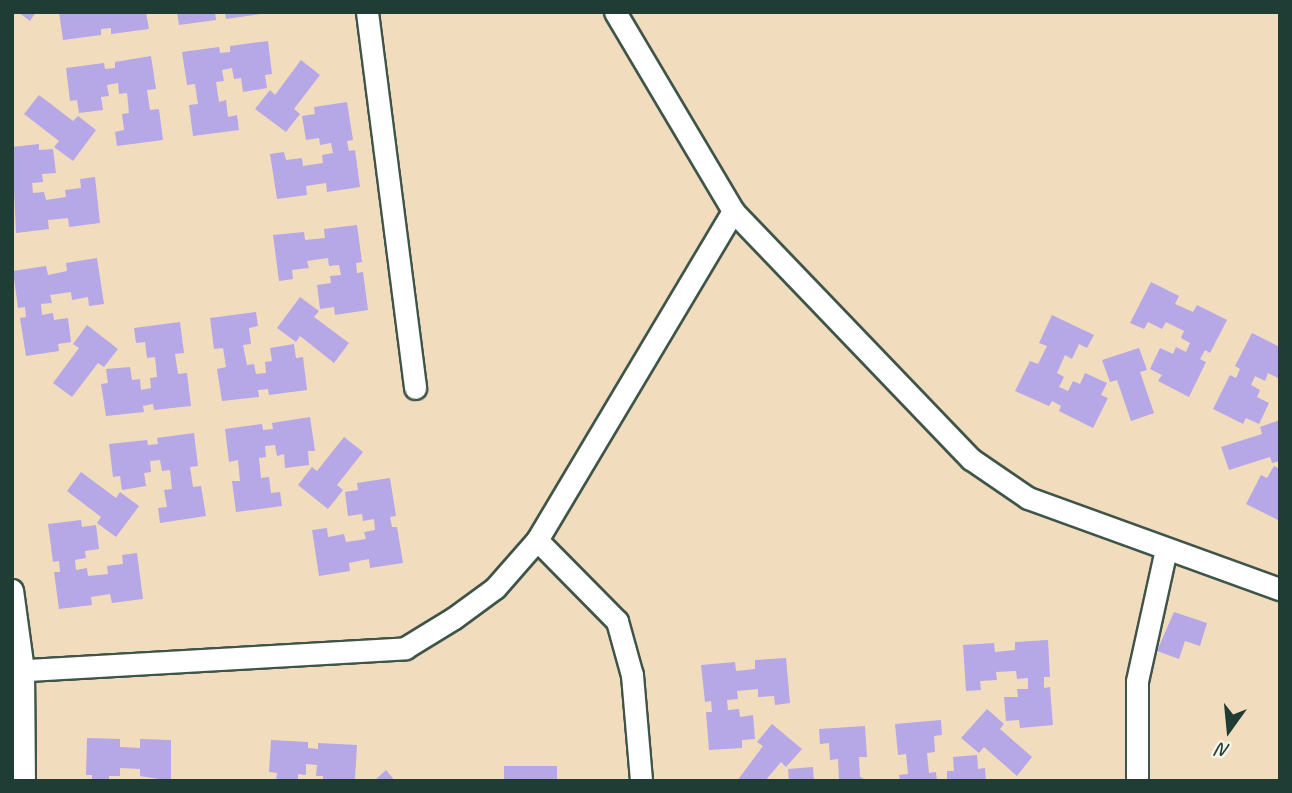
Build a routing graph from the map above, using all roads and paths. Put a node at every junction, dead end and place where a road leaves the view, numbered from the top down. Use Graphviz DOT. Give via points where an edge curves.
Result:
graph roads {
  1 [pos="368,12"];
  2 [pos="615,12"];
  3 [pos="733,211"];
  4 [pos="415,388"];
  5 [pos="537,540"];
  6 [pos="1166,549"];
  7 [pos="1280,589"];
  8 [pos="12,590"];
  9 [pos="18,670"];
  10 [pos="24,781"];
  11 [pos="641,781"];
  12 [pos="1137,781"];
  1 -- 4 [label="street"];
  2 -- 3 [label="street"];
  3 -- 5 [label="street"];
  3 -- 6 [label="street" via="971,459 1028,498"];
  5 -- 9 [label="street" via="495,588 405,648"];
  5 -- 11 [label="street" via="617,621 632,675"];
  6 -- 7 [label="street"];
  6 -- 12 [label="street" via="1137,681"];
  8 -- 9 [label="street"];
  9 -- 10 [label="street"];
}
